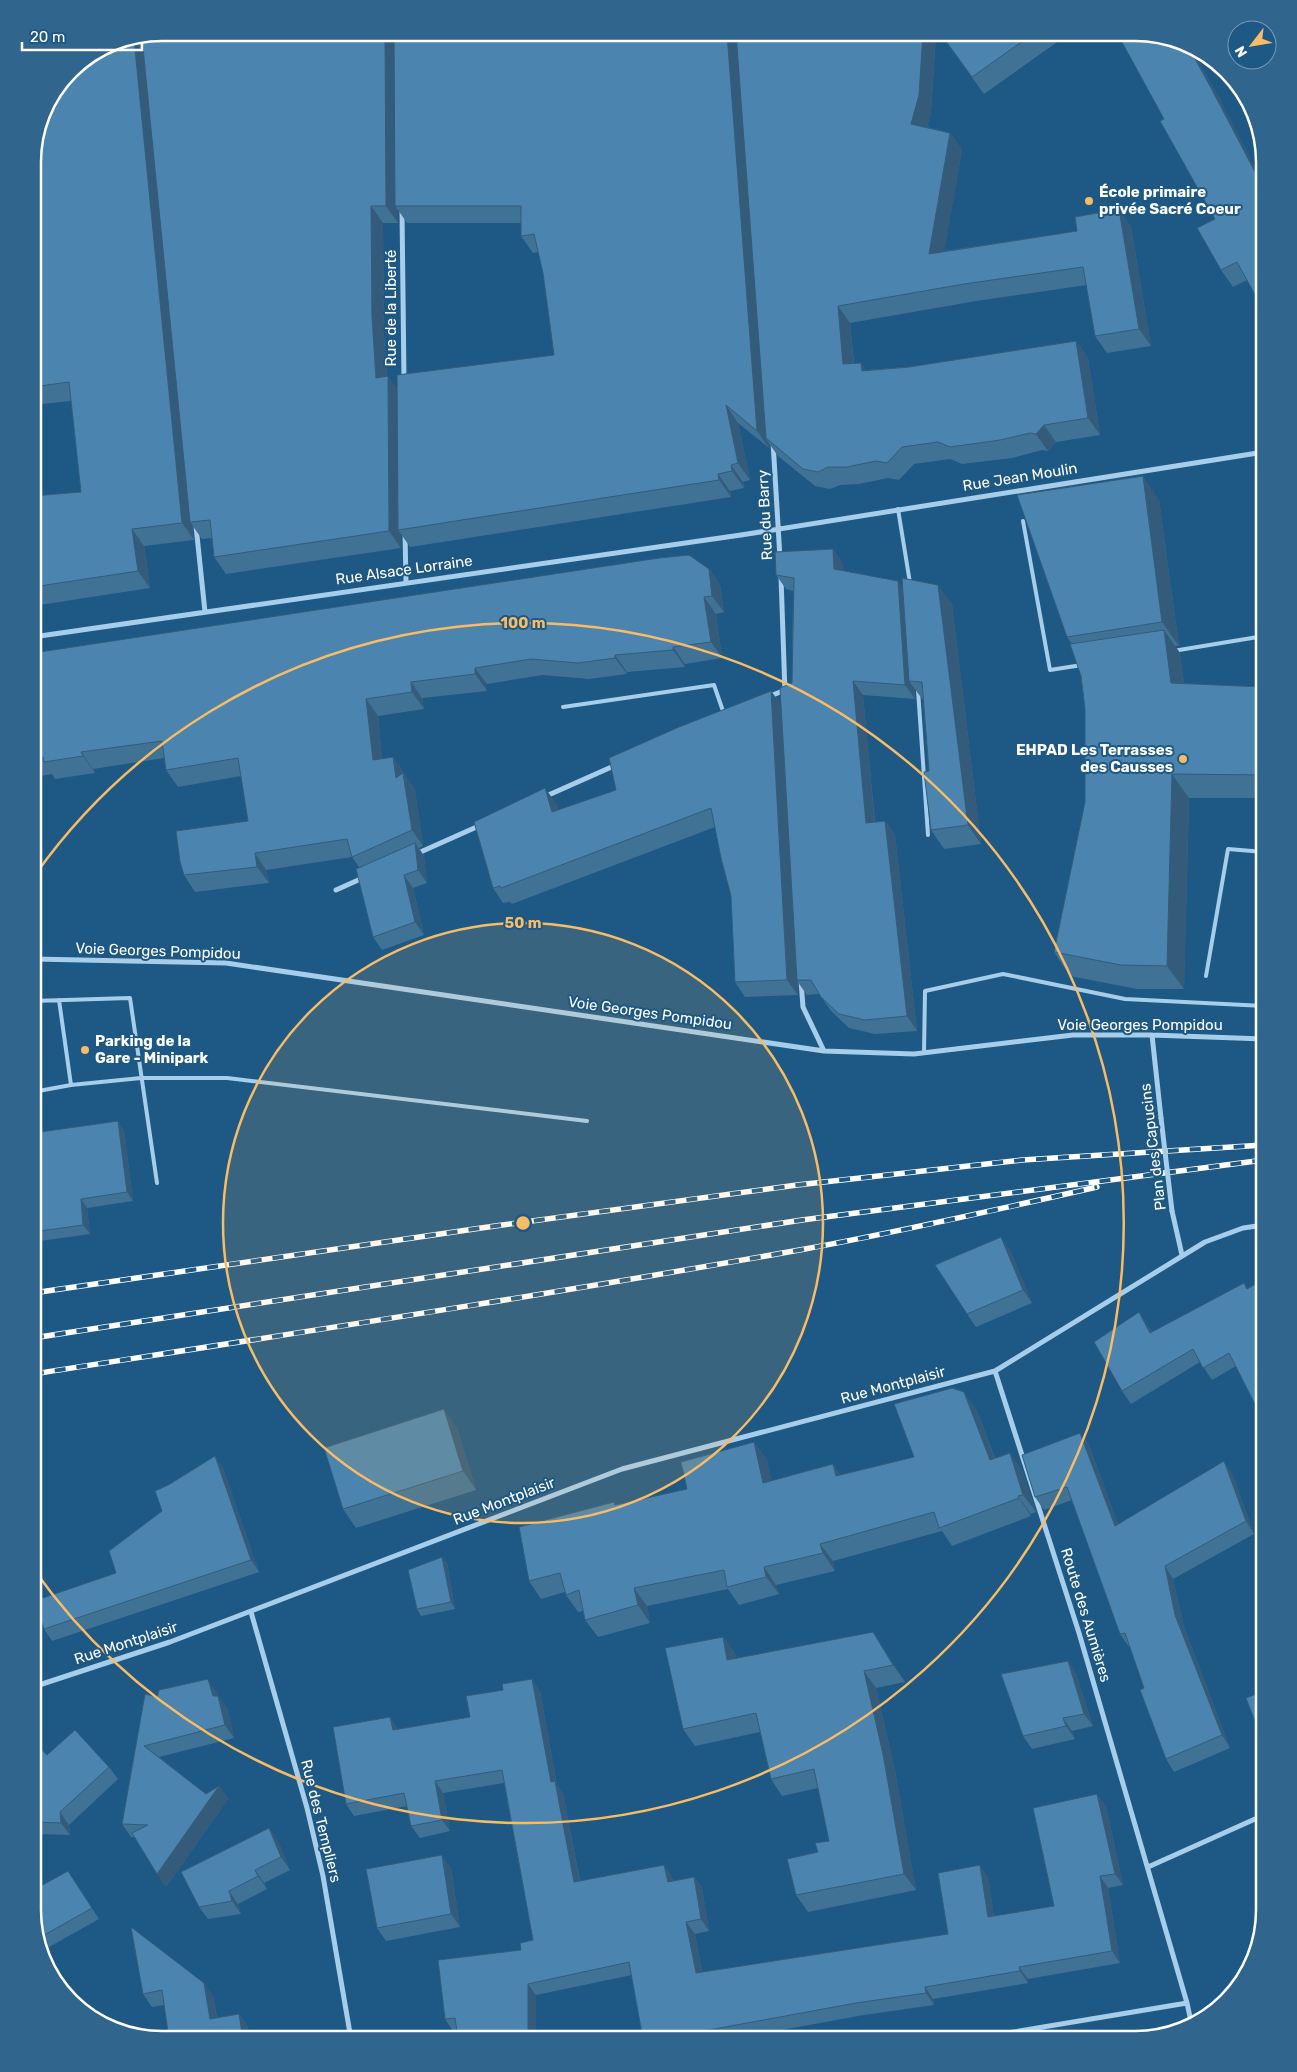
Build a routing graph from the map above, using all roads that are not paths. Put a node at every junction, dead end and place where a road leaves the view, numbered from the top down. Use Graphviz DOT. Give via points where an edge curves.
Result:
graph roads {
  1 [pos="402,202"];
  2 [pos="404,382"];
  3 [pos="772,438"];
  4 [pos="1256,453"];
  5 [pos="898,509"];
  6 [pos="195,515"];
  7 [pos="1023,520"];
  8 [pos="405,522"];
  9 [pos="779,528"];
  10 [pos="406,583"];
  11 [pos="911,590"];
  12 [pos="204,612"];
  13 [pos="42,636"];
  14 [pos="1256,637"];
  15 [pos="1167,652"];
  16 [pos="1089,664"];
  17 [pos="918,688"];
  18 [pos="785,690"];
  19 [pos="785,700"];
  20 [pos="759,701"];
  21 [pos="563,707"];
  22 [pos="734,712"];
  23 [pos="725,716"];
  24 [pos="716,720"];
  25 [pos="626,760"];
  26 [pos="535,801"];
  27 [pos="490,821"];
  28 [pos="928,835"];
  29 [pos="1256,851"];
  30 [pos="408,857"];
  31 [pos="372,874"];
  32 [pos="336,890"];
  33 [pos="42,960"];
  34 [pos="1206,976"];
  35 [pos="801,978"];
  36 [pos="59,1000"];
  37 [pos="42,1001"];
  38 [pos="1256,1006"];
  39 [pos="1152,1035"];
  40 [pos="1256,1039"];
  41 [pos="824,1051"];
  42 [pos="924,1053"];
  43 [pos="141,1078"];
  44 [pos="71,1085"];
  45 [pos="41,1090"];
  46 [pos="587,1121"];
  47 [pos="157,1184"];
  48 [pos="1256,1226"];
  49 [pos="1182,1255"];
  50 [pos="995,1371"];
  51 [pos="250,1612"];
  52 [pos="41,1684"];
  53 [pos="1256,1819"];
  54 [pos="1148,1867"];
  55 [pos="1187,2002"];
  56 [pos="1190,2017"];
  57 [pos="349,2030"];
  58 [pos="1022,2031"];
  1 -- 2 [label="street, Rue de la Liberté"];
  3 -- 9 [label="street, Rue du Barry"];
  4 -- 5 [label="street, Rue Jean Moulin"];
  5 -- 9 [label="street, Rue Jean Moulin"];
  5 -- 11 [label="lane"];
  6 -- 12 [label="street"];
  7 -- 16 [label="lane" via="1050,670"];
  8 -- 10 [label="street"];
  9 -- 10 [label="street, Rue Alsace Lorraine"];
  9 -- 18 [label="street, Rue du Barry"];
  10 -- 12 [label="street, Rue Alsace Lorraine"];
  12 -- 13 [label="street, Rue Alsace Lorraine"];
  14 -- 15 [label="lane"];
  17 -- 28 [label="lane"];
  18 -- 19 [label="street, Rue du Barry"];
  18 -- 20 [label="street"];
  21 -- 23 [label="lane" via="714,685"];
  22 -- 23 [label="street"];
  23 -- 24 [label="street"];
  25 -- 26 [label="street"];
  27 -- 30 [label="street"];
  29 -- 34 [label="lane" via="1228,849"];
  31 -- 32 [label="street"];
  33 -- 41 [label="street, Voie Georges Pompidou" via="226,963"];
  35 -- 41 [label="street" via="803,1007"];
  36 -- 37 [label="lane"];
  36 -- 43 [label="lane" via="130,998"];
  36 -- 44 [label="lane"];
  38 -- 42 [label="lane" via="1125,999 1003,974 926,991"];
  39 -- 40 [label="street, Voie Georges Pompidou"];
  39 -- 42 [label="street, Voie Georges Pompidou" via="1074,1034"];
  39 -- 49 [label="street, Plan des Capucins, bridge" via="1172,1211"];
  41 -- 42 [label="street, Voie Georges Pompidou"];
  43 -- 44 [label="lane"];
  43 -- 46 [label="lane" via="227,1078"];
  43 -- 47 [label="lane"];
  44 -- 45 [label="lane"];
  48 -- 49 [label="street" via="1228,1233"];
  49 -- 50 [label="street"];
  50 -- 51 [label="street, Rue Montplaisir" via="622,1469"];
  50 -- 54 [label="street, Route des Aumières" via="1079,1633"];
  51 -- 52 [label="street, Rue Montplaisir"];
  51 -- 57 [label="street, Rue des Templiers" via="307,1808 323,1876"];
  53 -- 54 [label="street"];
  54 -- 55 [label="street, Route des Aumières"];
  55 -- 56 [label="street, Route des Aumières"];
  55 -- 58 [label="street"];
}
